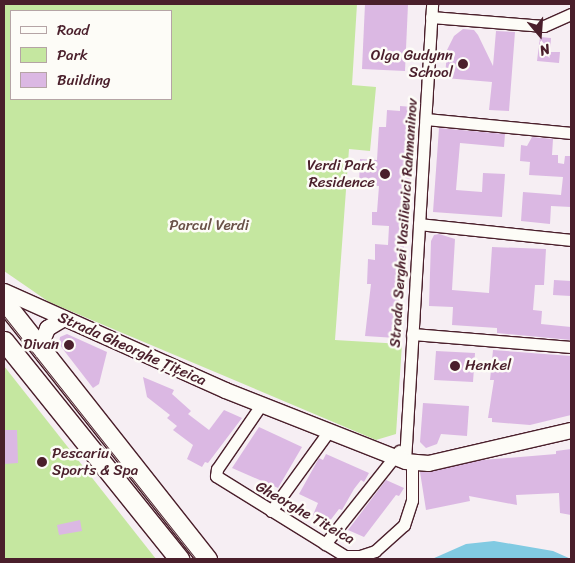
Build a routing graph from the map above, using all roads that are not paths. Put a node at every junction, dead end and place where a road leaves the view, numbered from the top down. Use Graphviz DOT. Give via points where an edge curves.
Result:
graph roads {
  1 [pos="432,4"];
  2 [pos="571,14"];
  3 [pos="431,17"];
  4 [pos="426,119"];
  5 [pos="571,133"];
  6 [pos="419,224"];
  7 [pos="571,240"];
  8 [pos="4,291"];
  9 [pos="4,302"];
  10 [pos="62,319"];
  11 [pos="412,334"];
  12 [pos="4,341"];
  13 [pos="571,347"];
  14 [pos="39,348"];
  15 [pos="261,405"];
  16 [pos="571,430"];
  17 [pos="329,431"];
  18 [pos="403,460"];
  19 [pos="271,511"];
  20 [pos="325,544"];
  21 [pos="179,559"];
  22 [pos="207,559"];
  1 -- 3 [label="street, Strada Serghei Vasilievici Rahmaninov"];
  2 -- 3 [label="street" via="544,26"];
  3 -- 4 [label="street, Strada Serghei Vasilievici Rahmaninov"];
  4 -- 5 [label="street"];
  4 -- 6 [label="street, Strada Serghei Vasilievici Rahmaninov"];
  6 -- 7 [label="street"];
  6 -- 11 [label="street, Strada Serghei Vasilievici Rahmaninov"];
  8 -- 10 [label="street, Strada Gheorghe Țițeica"];
  9 -- 14 [label="main road"];
  10 -- 14 [label="street" via="47,328"];
  10 -- 15 [label="street, Strada Gheorghe Țițeica"];
  11 -- 13 [label="street"];
  11 -- 18 [label="street, Strada Serghei Vasilievici Rahmaninov"];
  12 -- 21 [label="main road"];
  14 -- 22 [label="main road"];
  15 -- 17 [label="street, Strada Gheorghe Țițeica"];
  15 -- 19 [label="street, Gheorghe Titeica" via="216,472 219,480"];
  16 -- 18 [label="street, Strada Gheorghe Țițeica" via="428,463"];
  17 -- 18 [label="street, Strada Gheorghe Țițeica"];
  17 -- 19 [label="street"];
  18 -- 20 [label="street"];
  18 -- 20 [label="street, Gheorghe Titeica" via="412,500 409,514 393,538 375,551 354,557"];
  19 -- 20 [label="street, Gheorghe Titeica"];
}
